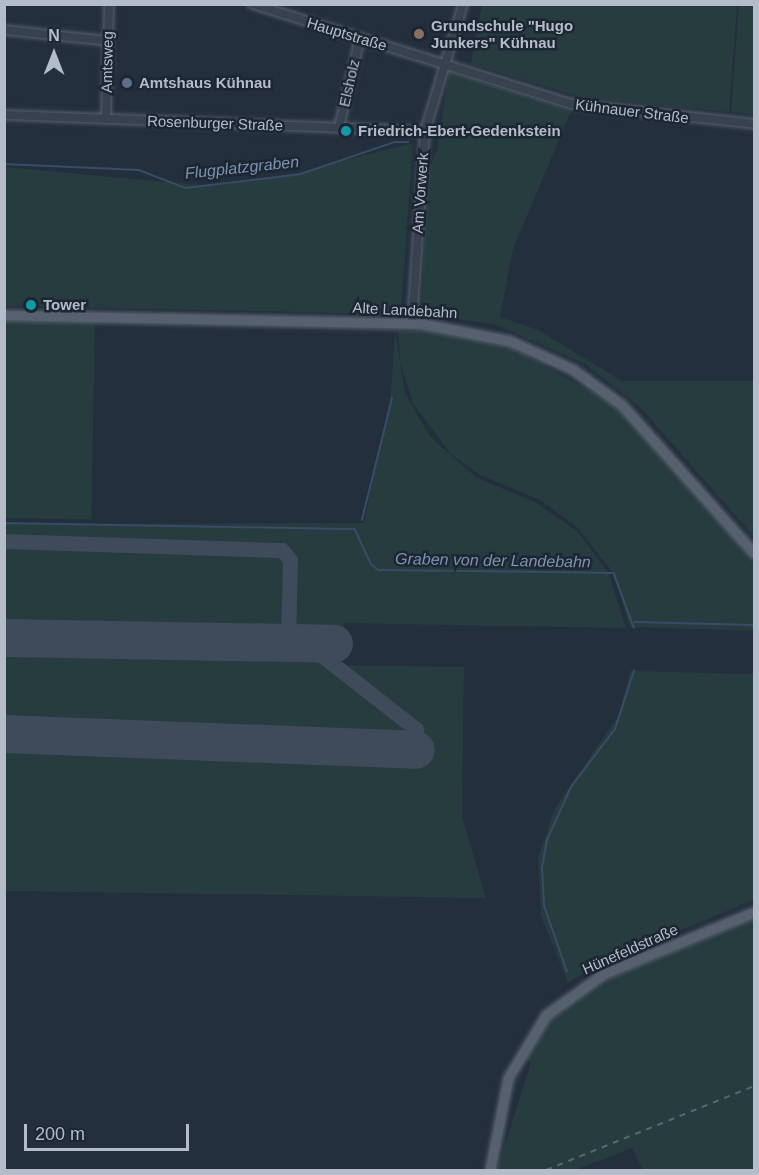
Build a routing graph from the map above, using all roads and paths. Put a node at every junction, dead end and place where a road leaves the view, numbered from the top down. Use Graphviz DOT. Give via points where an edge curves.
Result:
graph roads {
  1 [pos="109,4"];
  2 [pos="252,4"];
  3 [pos="464,4"];
  4 [pos="4,30"];
  5 [pos="360,38"];
  6 [pos="108,41"];
  7 [pos="442,64"];
  8 [pos="4,115"];
  9 [pos="106,119"];
  10 [pos="754,124"];
  11 [pos="339,128"];
  12 [pos="425,131"];
  13 [pos="4,315"];
  14 [pos="412,323"];
  15 [pos="754,553"];
  16 [pos="754,912"];
  17 [pos="490,1170"];
  1 -- 6 [label="street, Amtsweg"];
  2 -- 5 [label="street, Hauptstraße"];
  3 -- 7 [label="street, Am Vorwerk"];
  4 -- 6 [label="street"];
  5 -- 7 [label="street, Hauptstraße"];
  5 -- 11 [label="street, Elsholz"];
  6 -- 9 [label="street, Amtsweg"];
  7 -- 10 [label="street, Kühnauer Straße" via="583,106"];
  7 -- 12 [label="street, Am Vorwerk"];
  8 -- 9 [label="street, Rosenburger Straße"];
  9 -- 11 [label="street, Rosenburger Straße"];
  11 -- 12 [label="street, Rosenburger Straße"];
  12 -- 14 [label="street, Am Vorwerk"];
  13 -- 14 [label="main road, Alte Landebahn"];
  14 -- 15 [label="main road, Alte Landebahn" via="455,327 510,340 586,378 634,416"];
  16 -- 17 [label="main road, Hünefeldstraße" via="603,975 546,1015 508,1078"];
}
